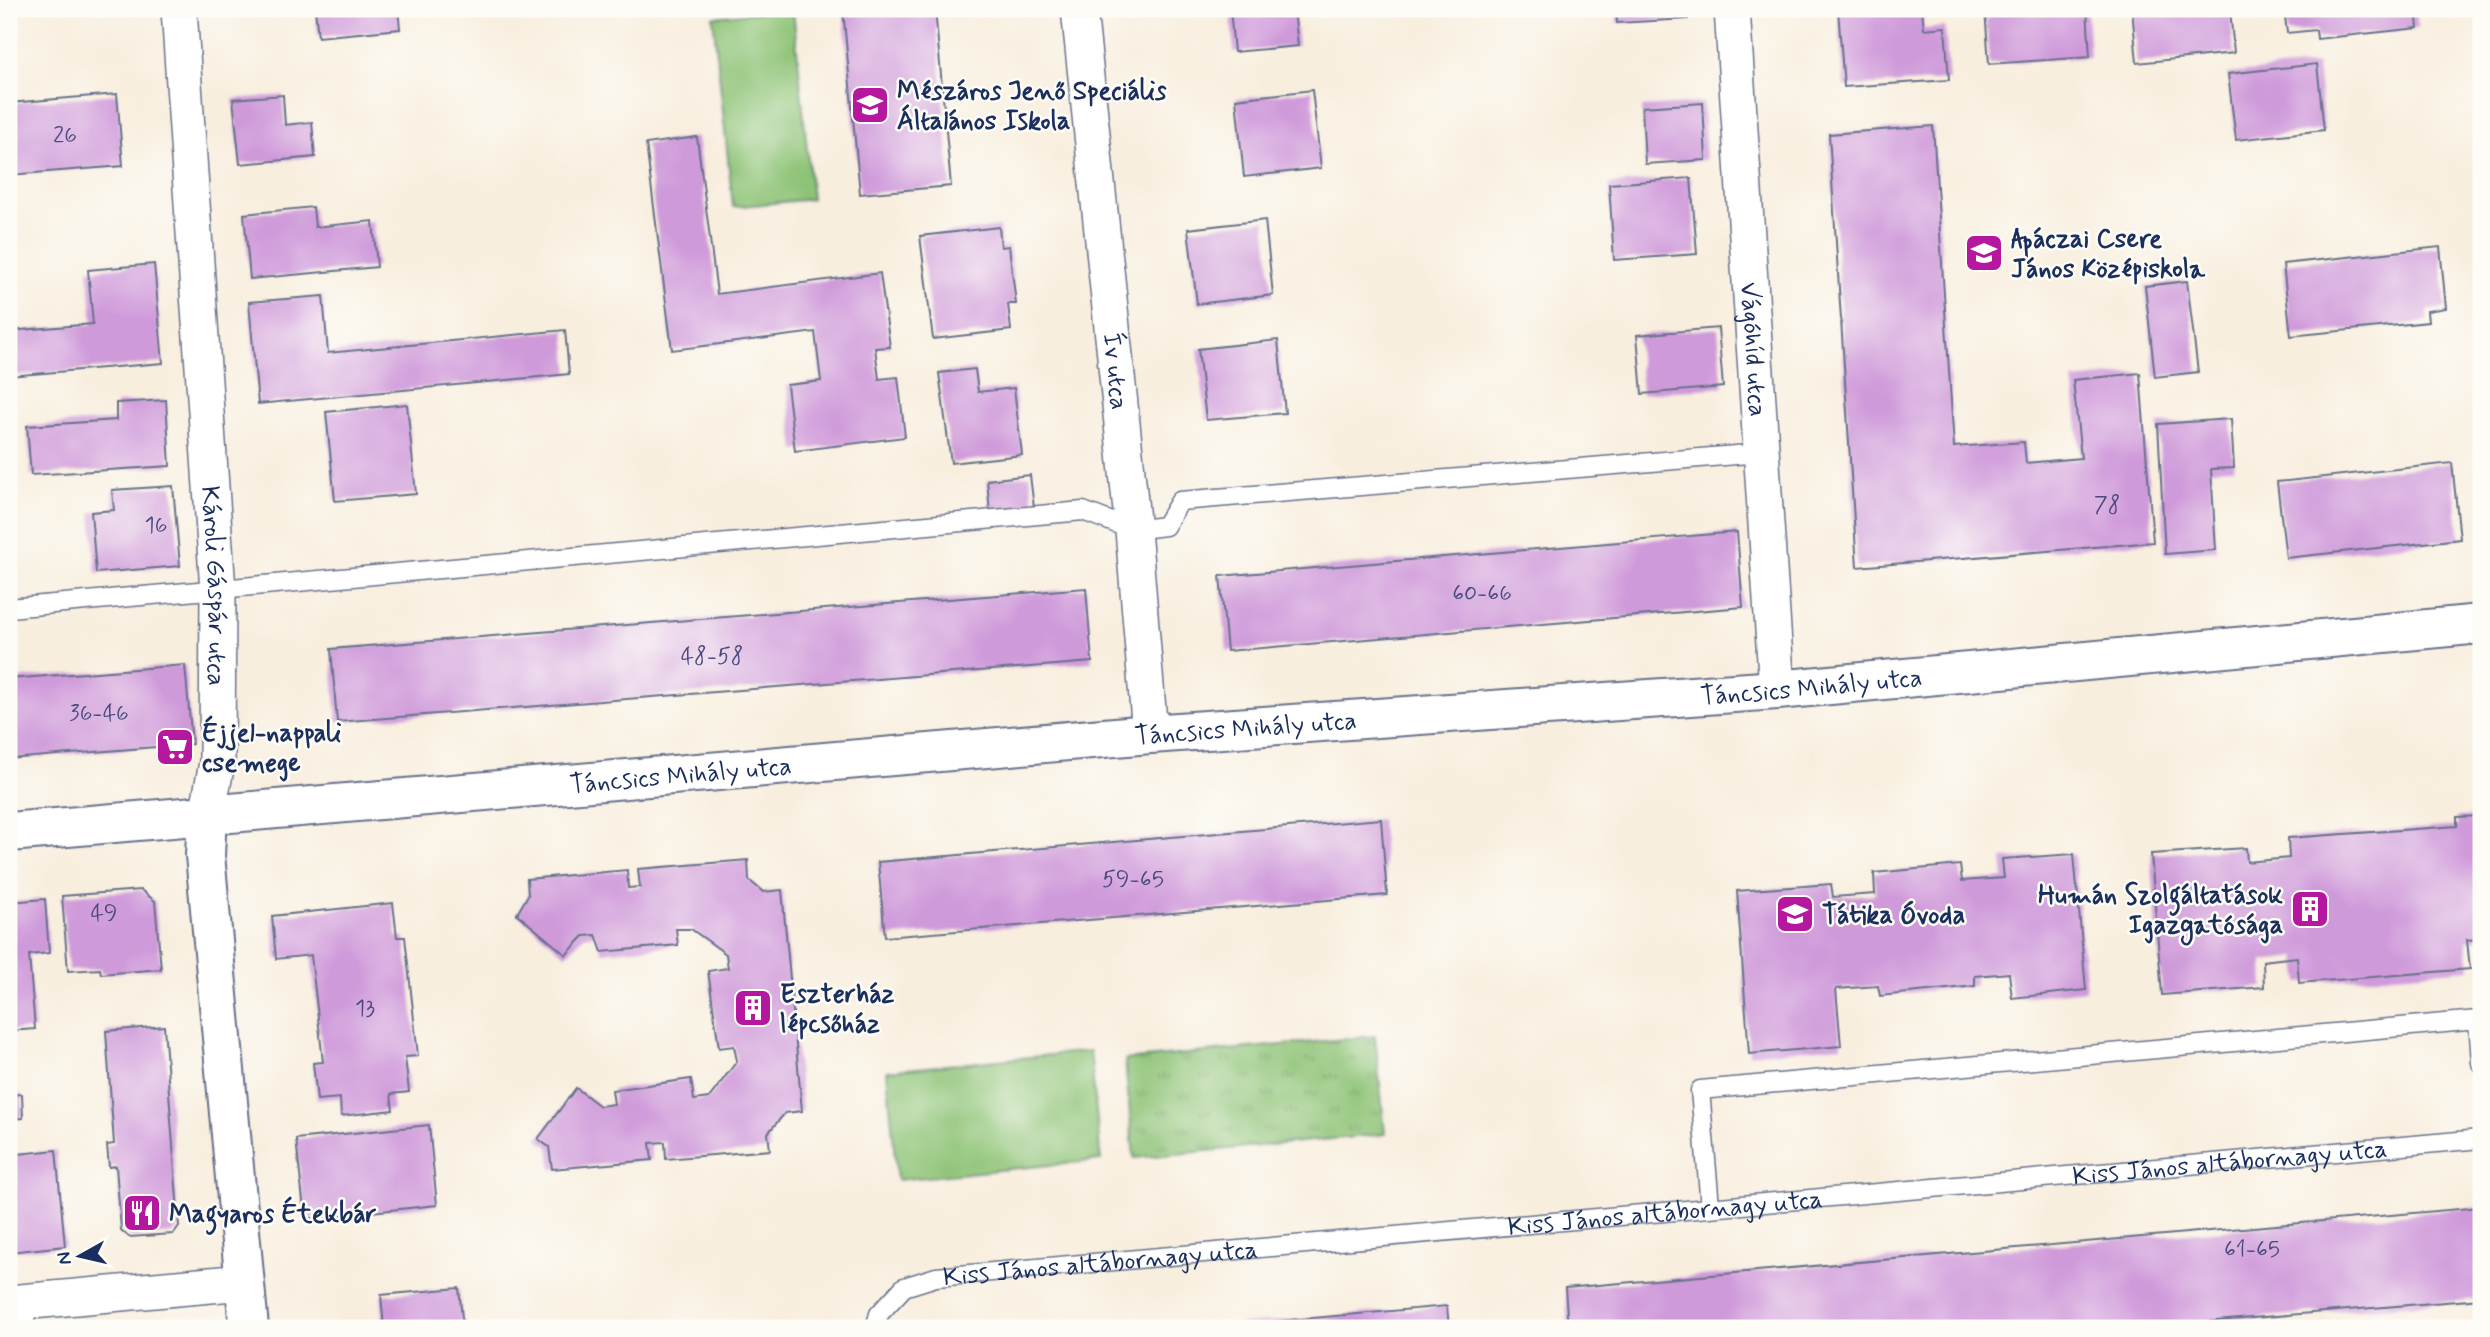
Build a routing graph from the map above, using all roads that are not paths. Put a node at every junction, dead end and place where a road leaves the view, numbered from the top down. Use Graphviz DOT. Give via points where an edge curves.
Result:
graph roads {
  1 [pos="179,9"];
  2 [pos="1079,9"];
  3 [pos="1732,9"];
  4 [pos="1760,453"];
  5 [pos="1133,530"];
  6 [pos="218,591"];
  7 [pos="9,608"];
  8 [pos="2481,624"];
  9 [pos="1777,690"];
  10 [pos="1150,734"];
  11 [pos="207,815"];
  12 [pos="9,832"];
  13 [pos="2481,1063"];
  14 [pos="2481,1139"];
  15 [pos="1710,1206"];
  16 [pos="244,1282"];
  17 [pos="19,1311"];
  18 [pos="249,1328"];
  19 [pos="876,1328"];
  1 -- 6 [label="street, Károli Gáspár utca"];
  2 -- 5 [label="street, Ív utca"];
  3 -- 4 [label="street, Vágóhíd utca"];
  4 -- 5 [label="lane" via="1180,502 1165,526"];
  4 -- 9 [label="street, Vágóhíd utca"];
  5 -- 6 [label="lane" via="1083,510"];
  5 -- 10 [label="street, Ív utca"];
  6 -- 7 [label="lane"];
  6 -- 11 [label="street, Károli Gáspár utca" via="218,763"];
  8 -- 9 [label="street, Táncsics Mihály utca"];
  9 -- 10 [label="street, Táncsics Mihály utca"];
  10 -- 11 [label="street, Táncsics Mihály utca"];
  11 -- 12 [label="street, Táncsics Mihály utca"];
  11 -- 16 [label="street, Károli Gáspár utca" via="205,855"];
  13 -- 15 [label="lane" via="2478,1020 1700,1090"];
  14 -- 15 [label="lane, Kiss János altábornagy utca"];
  15 -- 19 [label="lane, Kiss János altábornagy utca" via="936,1277 904,1287 879,1314"];
  16 -- 17 [label="street"];
  16 -- 18 [label="street, Károli Gáspár utca"];
}
